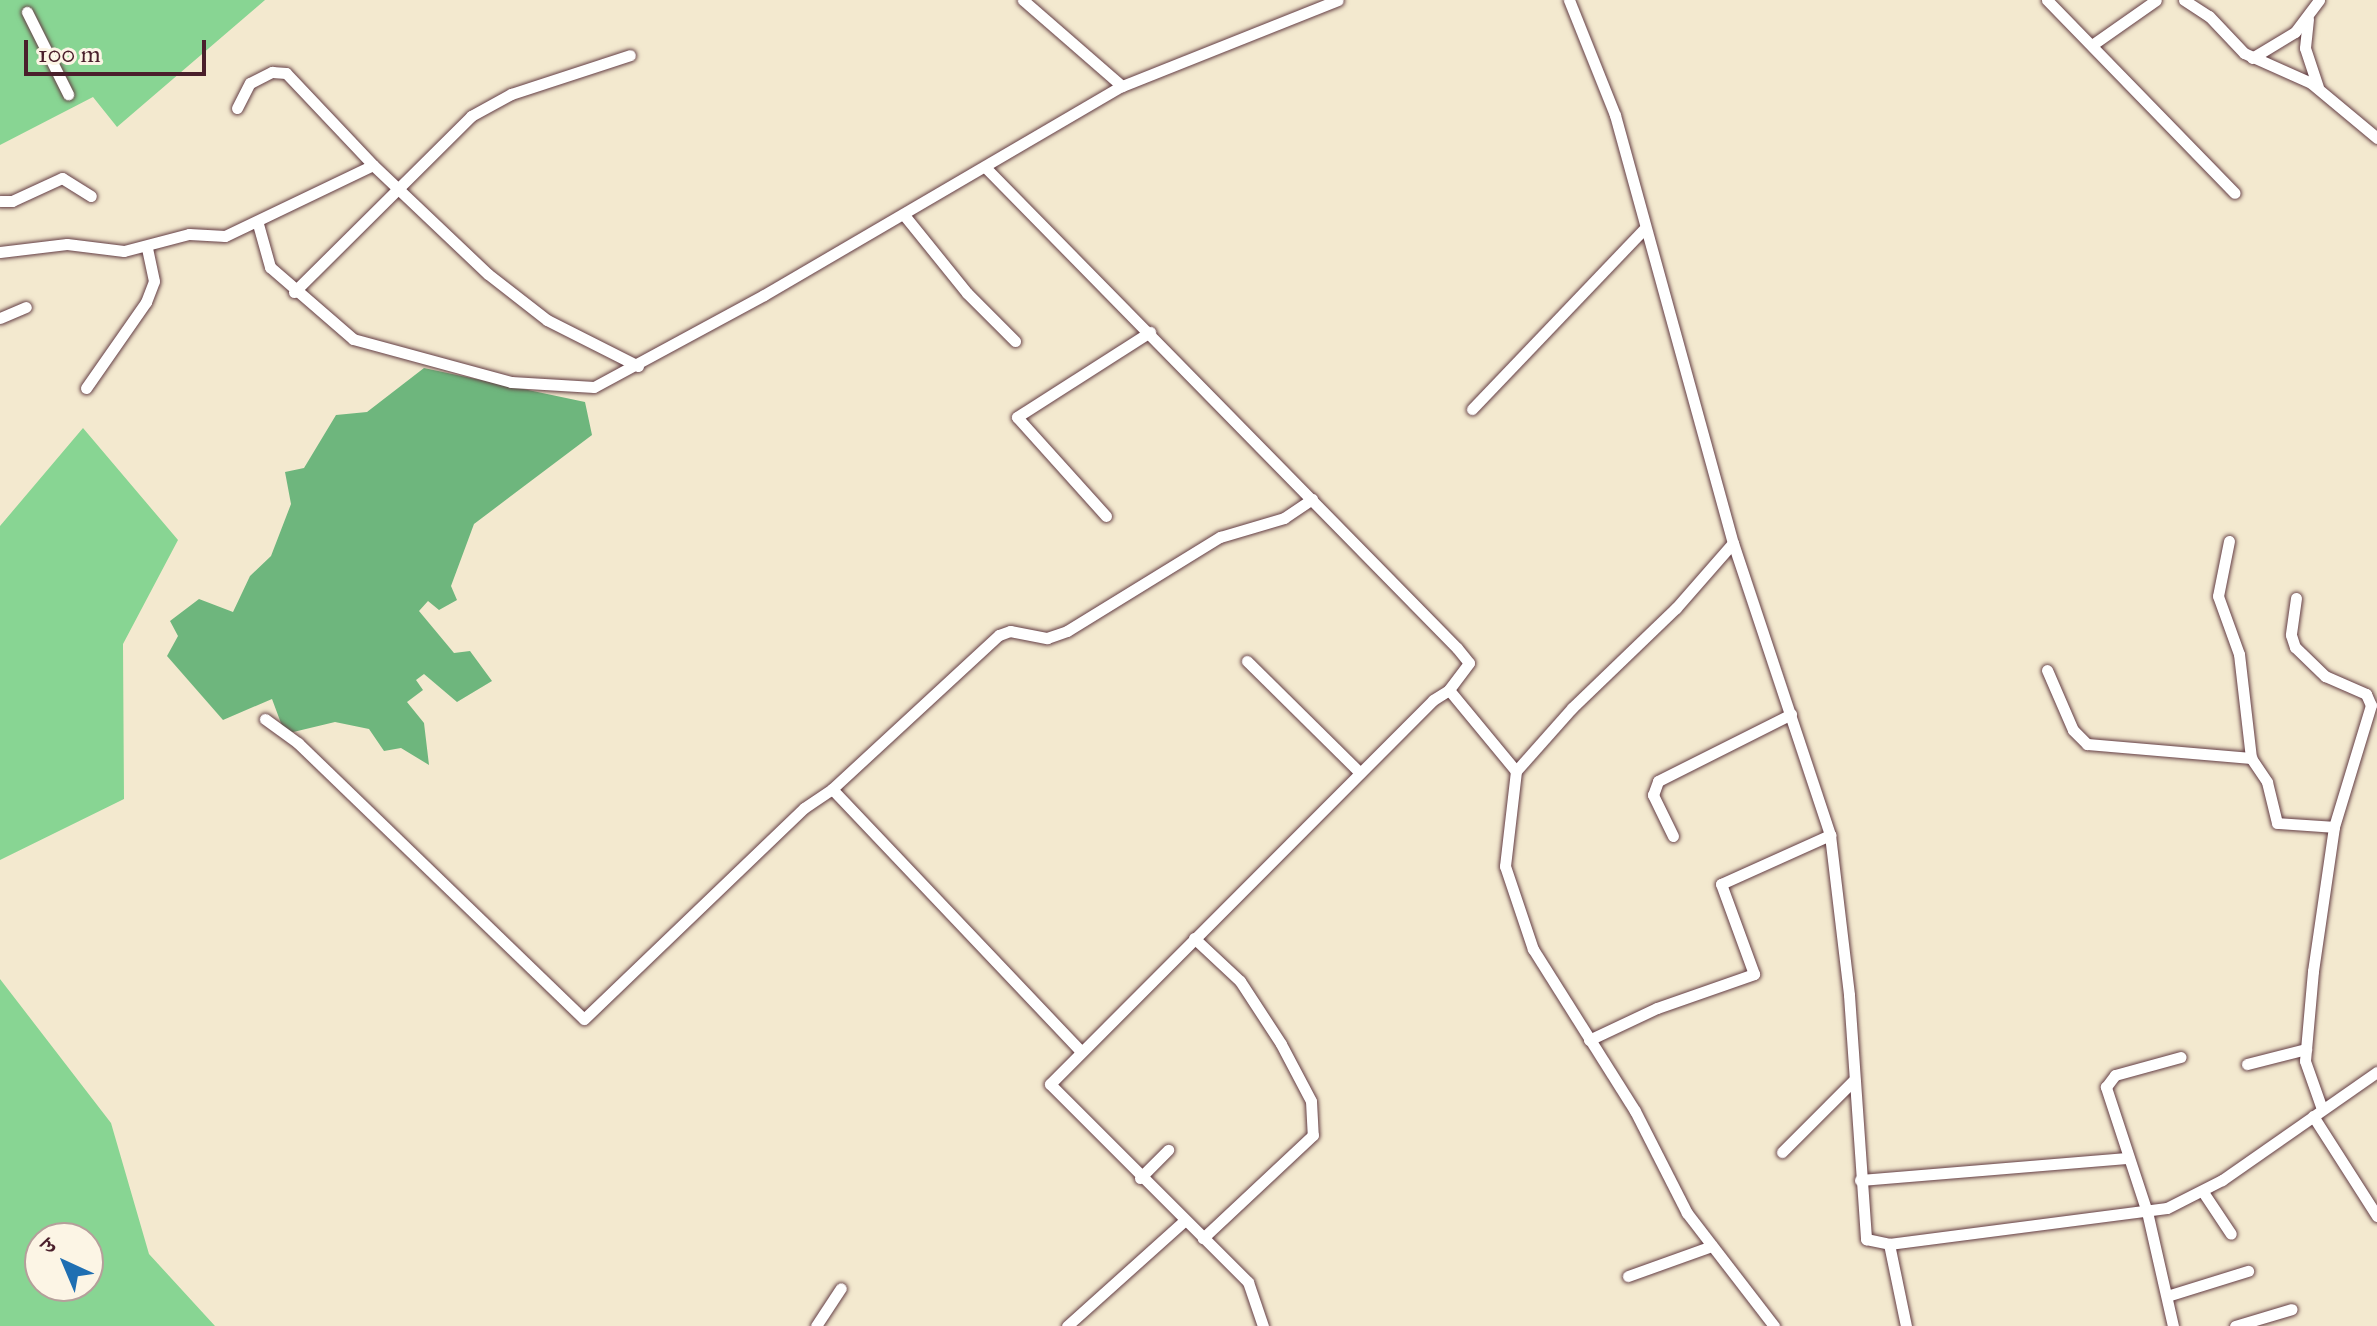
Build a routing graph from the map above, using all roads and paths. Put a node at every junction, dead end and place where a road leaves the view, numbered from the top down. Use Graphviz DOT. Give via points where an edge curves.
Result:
graph roads {
  1 [pos="1023,0"];
  2 [pos="1338,0"];
  3 [pos="1569,0"];
  4 [pos="2047,0"];
  5 [pos="2156,0"];
  6 [pos="2184,0"];
  7 [pos="2319,0"];
  8 [pos="27,12"];
  9 [pos="2308,18"];
  10 [pos="2092,45"];
  11 [pos="630,55"];
  12 [pos="2252,58"];
  13 [pos="1122,86"];
  14 [pos="2318,88"];
  15 [pos="68,94"];
  16 [pos="237,108"];
  17 [pos="2377,138"];
  18 [pos="373,165"];
  19 [pos="985,167"];
  20 [pos="398,186"];
  21 [pos="2235,193"];
  22 [pos="91,196"];
  23 [pos="0,201"];
  24 [pos="904,215"];
  25 [pos="258,224"];
  26 [pos="1644,229"];
  27 [pos="147,248"];
  28 [pos="0,252"];
  29 [pos="294,292"];
  30 [pos="26,307"];
  31 [pos="0,318"];
  32 [pos="1150,332"];
  33 [pos="1015,341"];
  34 [pos="638,366"];
  35 [pos="86,388"];
  36 [pos="1472,409"];
  37 [pos="1312,499"];
  38 [pos="1106,516"];
  39 [pos="2229,541"];
  40 [pos="1733,543"];
  41 [pos="2296,598"];
  42 [pos="1247,661"];
  43 [pos="2047,670"];
  44 [pos="1449,690"];
  45 [pos="1791,714"];
  46 [pos="265,719"];
  47 [pos="2372,724"];
  48 [pos="2251,758"];
  49 [pos="1516,771"];
  50 [pos="1360,773"];
  51 [pos="832,789"];
  52 [pos="2334,827"];
  53 [pos="1830,835"];
  54 [pos="1673,836"];
  55 [pos="1194,938"];
  56 [pos="1589,1040"];
  57 [pos="2306,1049"];
  58 [pos="1080,1050"];
  59 [pos="2181,1057"];
  60 [pos="2247,1064"];
  61 [pos="2377,1072"];
  62 [pos="1854,1080"];
  63 [pos="2318,1112"];
  64 [pos="1168,1150"];
  65 [pos="1782,1152"];
  66 [pos="2127,1158"];
  67 [pos="1140,1178"];
  68 [pos="1860,1180"];
  69 [pos="2203,1192"];
  70 [pos="2147,1212"];
  71 [pos="2377,1216"];
  72 [pos="1184,1221"];
  73 [pos="2231,1234"];
  74 [pos="1203,1238"];
  75 [pos="1889,1244"];
  76 [pos="1712,1246"];
  77 [pos="2248,1271"];
  78 [pos="1628,1276"];
  79 [pos="841,1288"];
  80 [pos="2167,1296"];
  81 [pos="2292,1309"];
  82 [pos="816,1326"];
  83 [pos="1067,1326"];
  84 [pos="1263,1326"];
  85 [pos="1774,1326"];
  86 [pos="1906,1326"];
  87 [pos="2173,1326"];
  88 [pos="2235,1326"];
  1 -- 13 [label="street"];
  2 -- 13 [label="street"];
  3 -- 26 [label="street" via="1615,115"];
  4 -- 10 [label="street"];
  5 -- 10 [label="street"];
  6 -- 12 [label="street" via="2209,16"];
  7 -- 9 [label="street"];
  8 -- 15 [label="street"];
  9 -- 12 [label="street"];
  9 -- 14 [label="street" via="2307,56"];
  10 -- 21 [label="street"];
  11 -- 20 [label="street" via="490,104"];
  12 -- 14 [label="street"];
  13 -- 19 [label="street"];
  14 -- 17 [label="street"];
  16 -- 18 [label="street" via="250,83 272,72 286,73"];
  18 -- 20 [label="street"];
  18 -- 25 [label="street"];
  19 -- 24 [label="street"];
  19 -- 32 [label="street"];
  20 -- 29 [label="street"];
  20 -- 34 [label="street" via="488,274 547,320"];
  22 -- 23 [label="street" via="62,178 12,201"];
  24 -- 33 [label="street" via="967,293"];
  24 -- 34 [label="street"];
  25 -- 27 [label="street" via="225,236 189,234"];
  25 -- 29 [label="street" via="265,260"];
  26 -- 36 [label="street"];
  26 -- 40 [label="street"];
  27 -- 28 [label="street" via="115,252 67,244"];
  27 -- 35 [label="street" via="154,281 146,302"];
  29 -- 34 [label="street" via="353,339 511,382 594,387"];
  30 -- 31 [label="street"];
  32 -- 37 [label="street"];
  32 -- 38 [label="street" via="1017,417"];
  37 -- 44 [label="street" via="1467,660 1466,670"];
  37 -- 51 [label="street" via="1284,518 1220,537 1067,631 1047,638 1010,631 999,635"];
  39 -- 48 [label="street" via="2218,596 2239,654"];
  40 -- 45 [label="street"];
  40 -- 49 [label="street"];
  41 -- 47 [label="street" via="2291,635 2295,647 2325,676 2366,694"];
  42 -- 50 [label="street"];
  43 -- 48 [label="street" via="2073,730 2087,744"];
  44 -- 49 [label="street"];
  44 -- 50 [label="street"];
  45 -- 53 [label="street"];
  45 -- 54 [label="street" via="1658,781 1653,795"];
  46 -- 51 [label="street" via="298,743 584,1019 804,808"];
  47 -- 52 [label="street"];
  48 -- 52 [label="street" via="2267,782 2277,823"];
  49 -- 56 [label="street" via="1505,866 1533,949"];
  50 -- 55 [label="street"];
  51 -- 58 [label="street"];
  52 -- 57 [label="street"];
  53 -- 56 [label="street" via="1721,884 1754,974 1657,1008"];
  53 -- 62 [label="street"];
  55 -- 58 [label="street"];
  55 -- 74 [label="street" via="1240,981 1281,1044 1311,1101 1313,1135"];
  56 -- 76 [label="street" via="1635,1111 1674,1192"];
  57 -- 60 [label="street"];
  57 -- 63 [label="street" via="2306,1073"];
  58 -- 67 [label="street" via="1050,1084"];
  59 -- 66 [label="street" via="2124,1072 2107,1082"];
  61 -- 63 [label="street"];
  62 -- 65 [label="street"];
  62 -- 68 [label="street"];
  63 -- 69 [label="street"];
  63 -- 71 [label="street"];
  64 -- 67 [label="street"];
  66 -- 68 [label="street"];
  66 -- 70 [label="street"];
  67 -- 72 [label="street"];
  68 -- 75 [label="street" via="1866,1239"];
  69 -- 70 [label="street"];
  69 -- 73 [label="street"];
  70 -- 75 [label="street"];
  70 -- 80 [label="street"];
  72 -- 74 [label="street"];
  72 -- 83 [label="street"];
  74 -- 84 [label="street" via="1253,1288"];
  75 -- 86 [label="street"];
  76 -- 78 [label="street"];
  76 -- 85 [label="street" via="1760,1301"];
  77 -- 80 [label="street"];
  79 -- 82 [label="street"];
  80 -- 87 [label="street"];
  81 -- 88 [label="street"];
}
